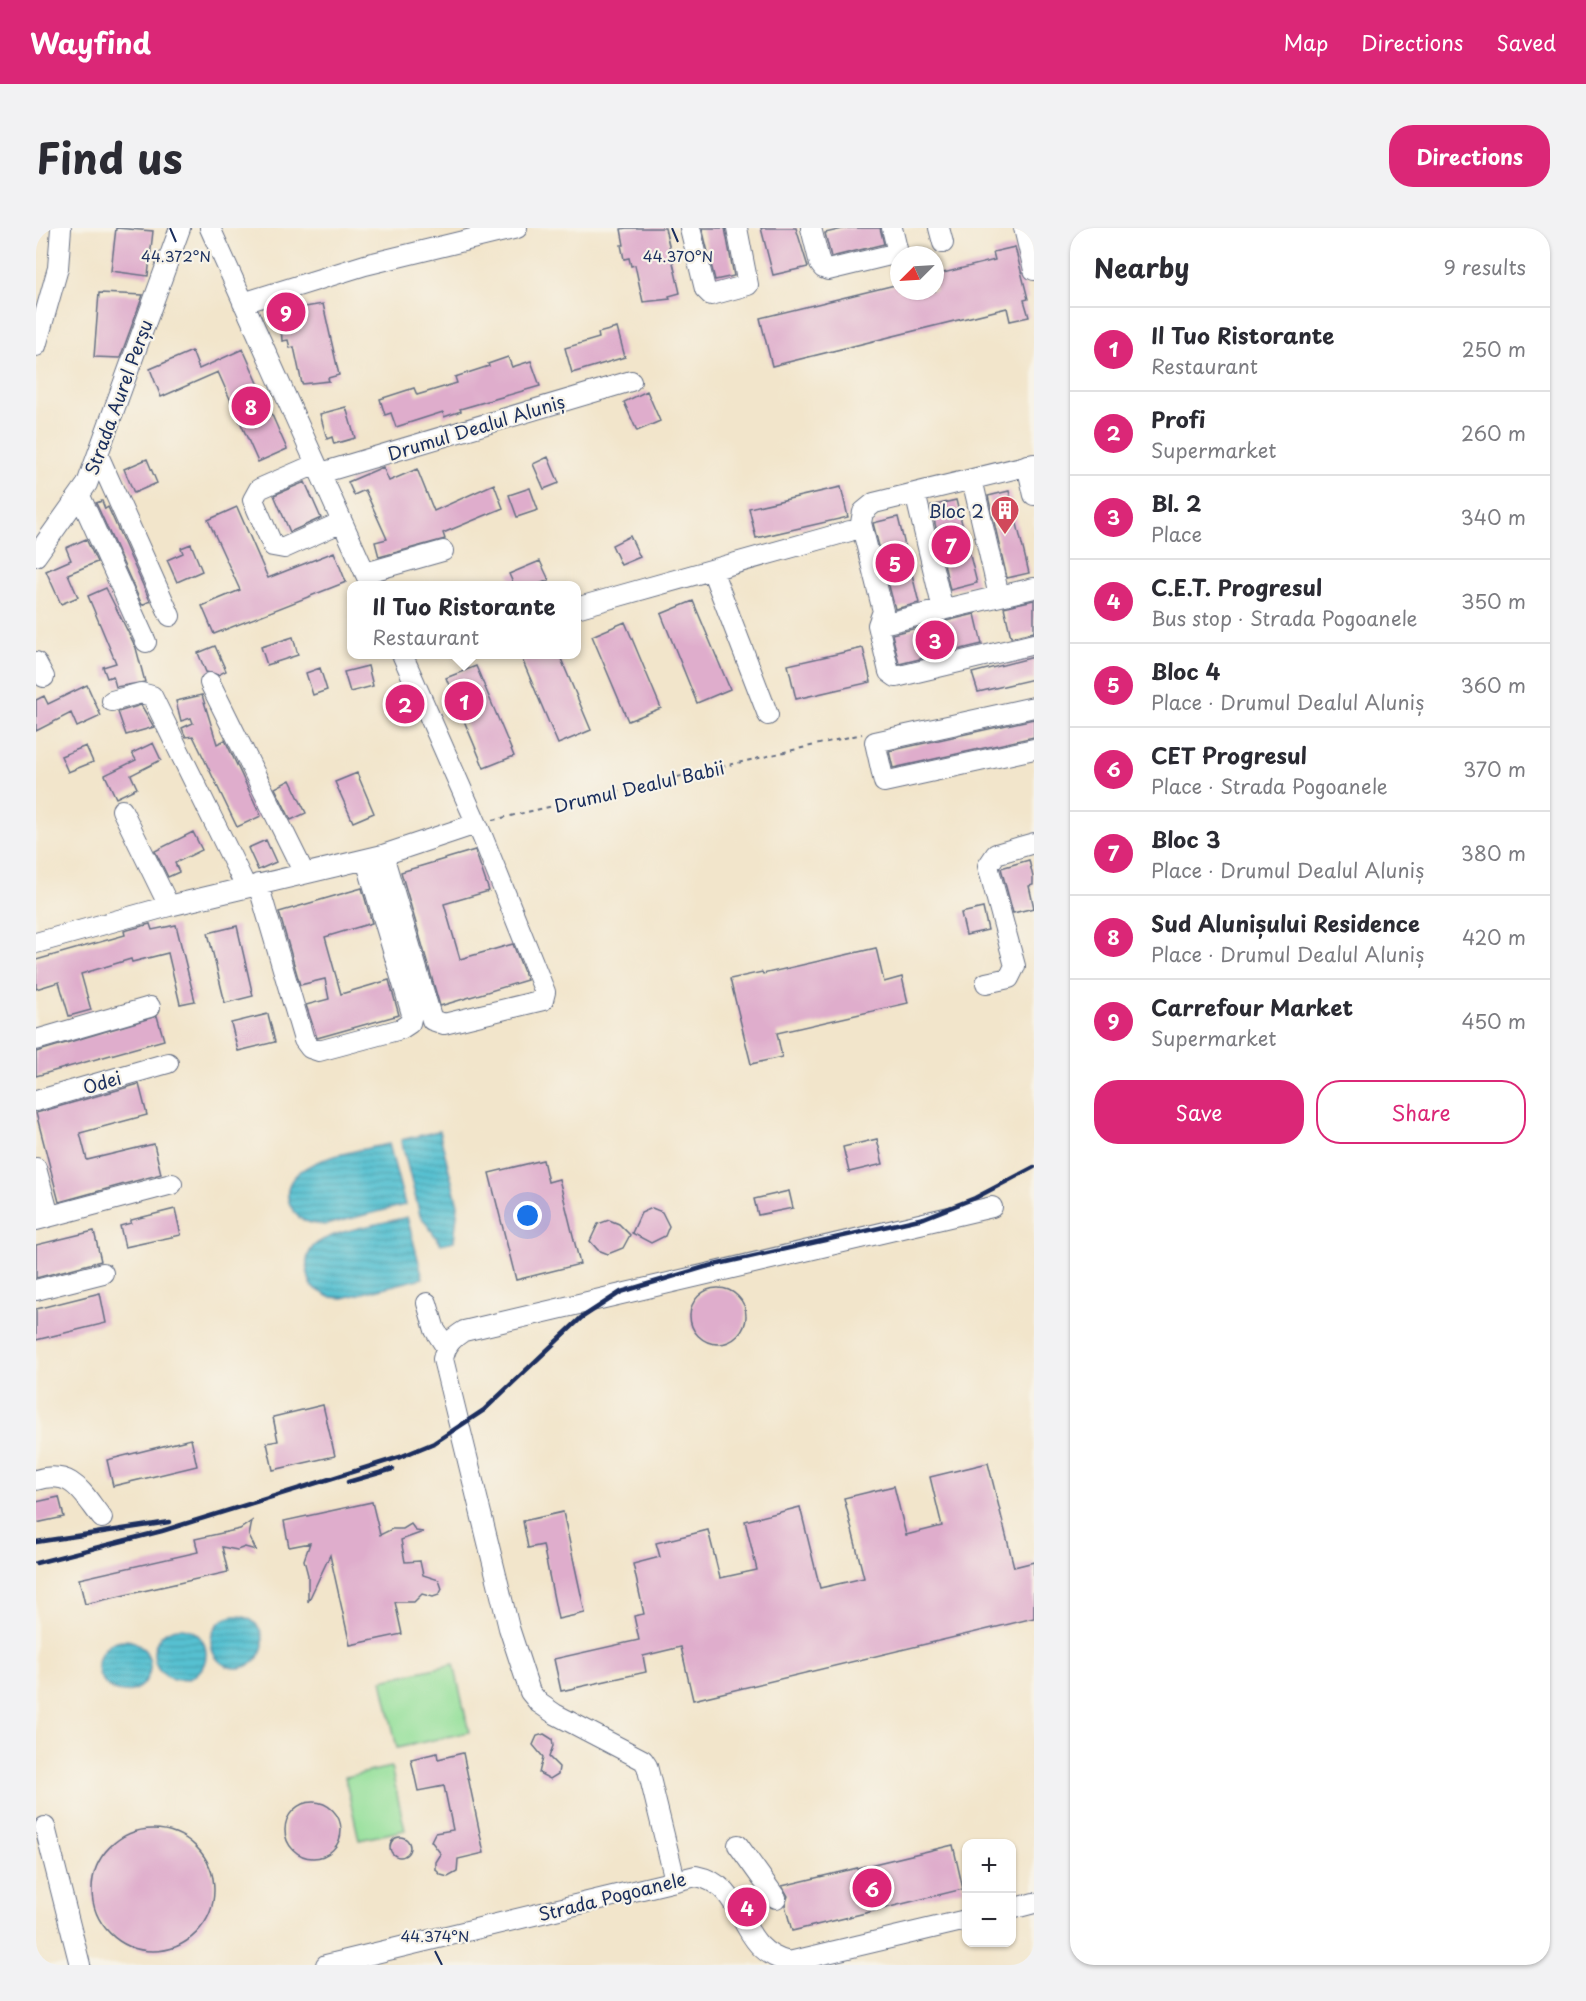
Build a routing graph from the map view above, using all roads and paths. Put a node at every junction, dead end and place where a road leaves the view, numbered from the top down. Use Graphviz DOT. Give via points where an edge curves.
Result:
graph roads {
  1 [pos="61,228"];
  2 [pos="180,228"];
  3 [pos="210,228"];
  4 [pos="517,228"];
  5 [pos="690,228"];
  6 [pos="737,228"];
  7 [pos="811,228"];
  8 [pos="892,228"];
  9 [pos="1024,228"];
  10 [pos="1034,270"];
  11 [pos="243,303"];
  12 [pos="40,318"];
  13 [pos="36,346"];
  14 [pos="631,381"];
  15 [pos="98,455"];
  16 [pos="1031,465"];
  17 [pos="318,469"];
  18 [pos="972,479"];
  19 [pos="915,493"];
  20 [pos="1034,495"];
  21 [pos="80,496"];
  22 [pos="342,522"];
  23 [pos="850,531"];
  24 [pos="443,551"];
  25 [pos="36,556"];
  26 [pos="712,570"];
  27 [pos="368,579"];
  28 [pos="1034,588"];
  29 [pos="999,596"];
  30 [pos="581,607"];
  31 [pos="943,610"];
  32 [pos="170,616"];
  33 [pos="878,626"];
  34 [pos="146,642"];
  35 [pos="1034,644"];
  36 [pos="408,659"];
  37 [pos="210,683"];
  38 [pos="112,701"];
  39 [pos="1034,706"];
  40 [pos="768,715"];
  41 [pos="871,732"];
  42 [pos="1034,749"];
  43 [pos="122,810"];
  44 [pos="476,824"];
  45 [pos="1034,843"];
  46 [pos="374,858"];
  47 [pos="304,873"];
  48 [pos="252,886"];
  49 [pos="169,906"];
  50 [pos="36,943"];
  51 [pos="987,983"];
  52 [pos="150,1006"];
  53 [pos="36,1040"];
  54 [pos="168,1063"];
  55 [pos="36,1101"];
  56 [pos="36,1168"];
  57 [pos="172,1184"];
  58 [pos="993,1208"];
  59 [pos="43,1218"];
  60 [pos="103,1273"];
  61 [pos="36,1290"];
  62 [pos="427,1304"];
  63 [pos="446,1347"];
  64 [pos="36,1480"];
  65 [pos="102,1518"];
  66 [pos="45,1827"];
  67 [pos="738,1845"];
  68 [pos="675,1880"];
  69 [pos="776,1898"];
  70 [pos="1034,1903"];
  71 [pos="1016,1908"];
  72 [pos="962,1921"];
  73 [pos="758,1957"];
  74 [pos="80,1965"];
  75 [pos="326,1965"];
  1 -- 12 [label="street" via="58,268"];
  2 -- 15 [label="street, Strada Aurel Perșu"];
  3 -- 11 [label="street"];
  4 -- 11 [label="street" via="365,265"];
  5 -- 6 [label="street" via="705,289 711,295 748,285"];
  7 -- 8 [label="street" via="820,264 828,270 898,254"];
  9 -- 10 [label="street"];
  11 -- 17 [label="street"];
  12 -- 13 [label="street"];
  14 -- 17 [label="street, Drumul Dealul Aluniș"];
  15 -- 21 [label="street, Strada Aurel Perșu"];
  15 -- 32 [label="street"];
  16 -- 18 [label="street"];
  16 -- 20 [label="street"];
  17 -- 22 [label="street"];
  17 -- 22 [label="street, Drumul Dealul Aluniș" via="259,489 253,495 273,546 284,548"];
  18 -- 19 [label="street"];
  18 -- 29 [label="street"];
  19 -- 31 [label="street"];
  19 -- 33 [label="street" via="874,503 863,512 861,523 883,611"];
  21 -- 25 [label="street, Strada Aurel Perșu"];
  21 -- 34 [label="street"];
  22 -- 27 [label="street"];
  23 -- 26 [label="street"];
  24 -- 27 [label="street"];
  26 -- 30 [label="street"];
  26 -- 40 [label="street"];
  28 -- 29 [label="street"];
  29 -- 31 [label="street"];
  31 -- 33 [label="street"];
  33 -- 35 [label="street" via="890,672 896,677"];
  36 -- 44 [label="street"];
  37 -- 47 [label="street"];
  38 -- 48 [label="street" via="141,693 152,696"];
  39 -- 42 [label="street" via="875,742 884,782"];
  41 -- 44 [label="path, Drumul Dealul Babii"];
  43 -- 49 [label="street"];
  44 -- 46 [label="street"];
  44 -- 46 [label="street" via="545,992 543,1000 444,1024 432,1020"];
  45 -- 51 [label="street" via="996,854 988,866 1015,966 1009,978"];
  46 -- 47 [label="street"];
  46 -- 48 [label="street" via="412,1014 410,1023 401,1029 319,1051 304,1040"];
  47 -- 48 [label="street"];
  48 -- 49 [label="street"];
  49 -- 50 [label="street"];
  52 -- 53 [label="street"];
  54 -- 55 [label="street, Odei"];
  56 -- 59 [label="street"];
  57 -- 59 [label="street"];
  58 -- 63 [label="street" via="464,1331"];
  60 -- 61 [label="street"];
  62 -- 63 [label="street" via="435,1330"];
  63 -- 68 [label="street" via="443,1359 509,1628 530,1692 555,1714 643,1760"];
  64 -- 65 [label="street" via="63,1477 73,1482"];
  66 -- 74 [label="street"];
  67 -- 69 [label="street"];
  68 -- 73 [label="street, Strada Pogoanele" via="696,1876 720,1884"];
  68 -- 75 [label="street, Strada Pogoanele"];
  70 -- 71 [label="street"];
  72 -- 73 [label="street, Strada Pogoanele" via="789,1962"];
}
